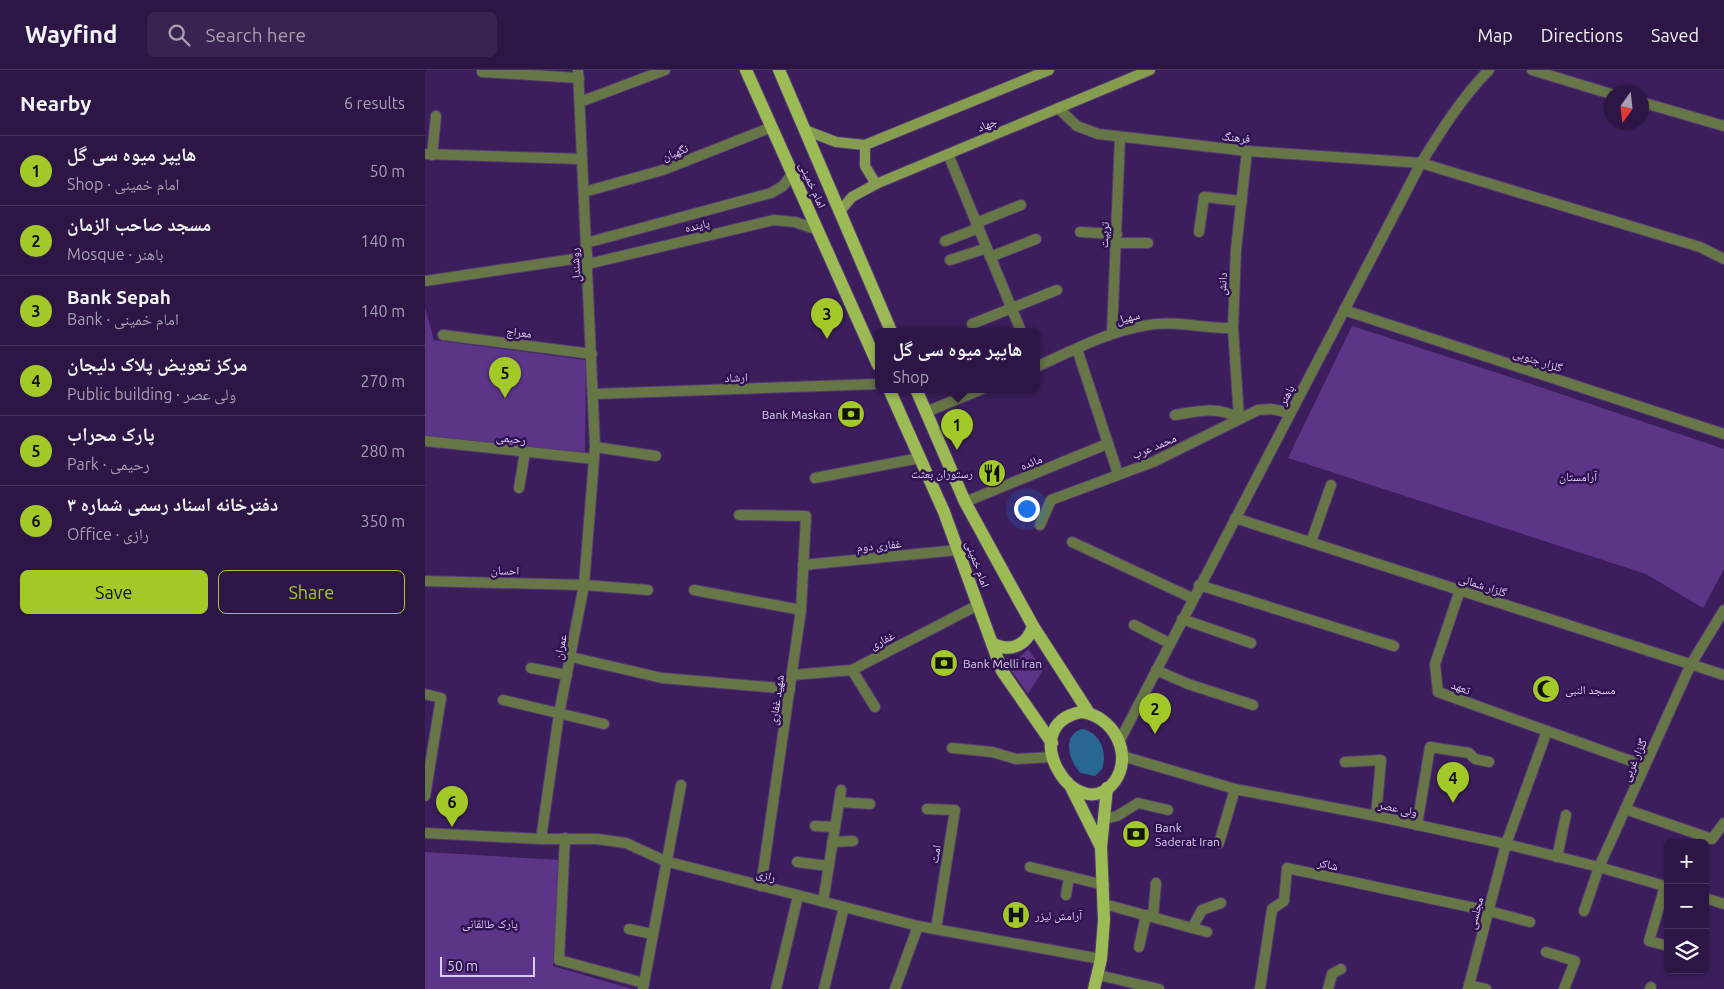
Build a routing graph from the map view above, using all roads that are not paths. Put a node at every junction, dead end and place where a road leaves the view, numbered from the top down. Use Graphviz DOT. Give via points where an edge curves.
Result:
graph roads {
  1 [pos="665,70"];
  2 [pos="746,70"];
  3 [pos="779,70"];
  4 [pos="1049,70"];
  5 [pos="1150,70"];
  6 [pos="1489,70"];
  7 [pos="1532,70"];
  8 [pos="483,72"];
  9 [pos="578,74"];
  10 [pos="1604,92"];
  11 [pos="580,102"];
  12 [pos="1649,104"];
  13 [pos="1058,108"];
  14 [pos="436,116"];
  15 [pos="1724,126"];
  16 [pos="772,127"];
  17 [pos="805,130"];
  18 [pos="1121,137"];
  19 [pos="865,145"];
  20 [pos="1247,151"];
  21 [pos="428,154"];
  22 [pos="948,154"];
  23 [pos="583,159"];
  24 [pos="1421,163"];
  25 [pos="793,173"];
  26 [pos="875,184"];
  27 [pos="584,192"];
  28 [pos="1242,201"];
  29 [pos="1021,205"];
  30 [pos="839,211"];
  31 [pos="977,225"];
  32 [pos="818,230"];
  33 [pos="1080,232"];
  34 [pos="1199,232"];
  35 [pos="1036,238"];
  36 [pos="1116,238"];
  37 [pos="945,240"];
  38 [pos="587,243"];
  39 [pos="1148,243"];
  40 [pos="989,252"];
  41 [pos="1724,259"];
  42 [pos="587,260"];
  43 [pos="950,260"];
  44 [pos="425,281"];
  45 [pos="1057,290"];
  46 [pos="1011,307"];
  47 [pos="1344,310"];
  48 [pos="972,324"];
  49 [pos="890,328"];
  50 [pos="1020,328"];
  51 [pos="1233,328"];
  52 [pos="1113,333"];
  53 [pos="443,335"];
  54 [pos="1077,348"];
  55 [pos="592,354"];
  56 [pos="875,358"];
  57 [pos="1040,364"];
  58 [pos="875,384"];
  59 [pos="891,393"];
  60 [pos="918,393"];
  61 [pos="972,393"];
  62 [pos="594,394"];
  63 [pos="926,412"];
  64 [pos="1291,413"];
  65 [pos="1175,414"];
  66 [pos="1239,418"];
  67 [pos="1724,434"];
  68 [pos="425,441"];
  69 [pos="1107,444"];
  70 [pos="595,447"];
  71 [pos="525,452"];
  72 [pos="656,456"];
  73 [pos="919,458"];
  74 [pos="594,459"];
  75 [pos="1118,474"];
  76 [pos="815,478"];
  77 [pos="1331,484"];
  78 [pos="519,488"];
  79 [pos="965,502"];
  80 [pos="739,514"];
  81 [pos="1235,518"];
  82 [pos="1040,525"];
  83 [pos="1072,542"];
  84 [pos="1311,542"];
  85 [pos="958,550"];
  86 [pos="803,565"];
  87 [pos="425,581"];
  88 [pos="584,585"];
  89 [pos="1199,585"];
  90 [pos="648,590"];
  91 [pos="694,590"];
  92 [pos="1460,590"];
  93 [pos="1192,598"];
  94 [pos="978,605"];
  95 [pos="801,610"];
  96 [pos="1724,610"];
  97 [pos="1182,619"];
  98 [pos="1134,625"];
  99 [pos="1033,626"];
  100 [pos="991,643"];
  101 [pos="1251,643"];
  102 [pos="1169,644"];
  103 [pos="1394,646"];
  104 [pos="571,657"];
  105 [pos="1691,664"];
  106 [pos="531,668"];
  107 [pos="852,670"];
  108 [pos="1155,670"];
  109 [pos="567,675"];
  110 [pos="792,675"];
  111 [pos="1724,675"];
  112 [pos="790,689"];
  113 [pos="425,694"];
  114 [pos="503,700"];
  115 [pos="1253,705"];
  116 [pos="875,707"];
  117 [pos="1089,713"];
  118 [pos="559,714"];
  119 [pos="604,724"];
  120 [pos="1547,731"];
  121 [pos="1119,742"];
  122 [pos="1052,743"];
  123 [pos="951,748"];
  124 [pos="1122,756"];
  125 [pos="1053,757"];
  126 [pos="1345,762"];
  127 [pos="1489,762"];
  128 [pos="1645,766"];
  129 [pos="681,786"];
  130 [pos="1071,786"];
  131 [pos="1107,788"];
  132 [pos="1235,789"];
  133 [pos="841,790"];
  134 [pos="425,796"];
  135 [pos="839,802"];
  136 [pos="871,804"];
  137 [pos="927,809"];
  138 [pos="1625,809"];
  139 [pos="1168,810"];
  140 [pos="1567,815"];
  141 [pos="1376,816"];
  142 [pos="1105,819"];
  143 [pos="1724,823"];
  144 [pos="1417,825"];
  145 [pos="815,826"];
  146 [pos="835,827"];
  147 [pos="425,833"];
  148 [pos="565,838"];
  149 [pos="541,839"];
  150 [pos="853,841"];
  151 [pos="832,842"];
  152 [pos="1219,843"];
  153 [pos="1506,844"];
  154 [pos="1101,847"];
  155 [pos="1557,857"];
  156 [pos="665,861"];
  157 [pos="797,862"];
  158 [pos="829,866"];
  159 [pos="1030,867"];
  160 [pos="1599,867"];
  161 [pos="1069,877"];
  162 [pos="1156,883"];
  163 [pos="1104,885"];
  164 [pos="1664,885"];
  165 [pos="761,886"];
  166 [pos="1664,892"];
  167 [pos="1066,895"];
  168 [pos="798,896"];
  169 [pos="1709,899"];
  170 [pos="823,902"];
  171 [pos="1221,903"];
  172 [pos="1104,904"];
  173 [pos="1724,904"];
  174 [pos="844,907"];
  175 [pos="1489,911"];
  176 [pos="1584,912"];
  177 [pos="1149,916"];
  178 [pos="1530,922"];
  179 [pos="918,926"];
  180 [pos="1192,928"];
  181 [pos="629,929"];
  182 [pos="936,929"];
  183 [pos="1207,932"];
  184 [pos="652,934"];
  185 [pos="1664,945"];
  186 [pos="1139,946"];
  187 [pos="1546,952"];
  188 [pos="1101,959"];
  189 [pos="1341,969"];
  190 [pos="1097,975"];
  191 [pos="643,986"];
  192 [pos="1468,987"];
  193 [pos="775,989"];
  194 [pos="824,989"];
  195 [pos="895,989"];
  196 [pos="1094,989"];
  197 [pos="1159,989"];
  198 [pos="1260,989"];
  199 [pos="1327,989"];
  200 [pos="1486,989"];
  201 [pos="1564,989"];
  1 -- 11 [label="street"];
  2 -- 16 [label="main road, امام خمینی"];
  3 -- 17 [label="main road, امام خمینی"];
  4 -- 19 [label="main road"];
  5 -- 13 [label="main road, جهاد"];
  6 -- 24 [label="street, باهنر" via="1443,127"];
  7 -- 10 [label="street"];
  8 -- 9 [label="street"];
  9 -- 11 [label="street, روشندل"];
  11 -- 23 [label="street, روشندل"];
  12 -- 15 [label="street"];
  13 -- 18 [label="street, فرهنگ" via="1077,126 1098,134"];
  13 -- 22 [label="main road, جهاد"];
  14 -- 21 [label="street"];
  16 -- 25 [label="main road, امام خمینی"];
  16 -- 27 [label="street, نگهبان" via="663,170"];
  17 -- 19 [label="main road" via="836,142"];
  17 -- 30 [label="main road, امام خمینی"];
  18 -- 20 [label="street, فرهنگ"];
  18 -- 36 [label="street, تربیت"];
  19 -- 26 [label="main road" via="865,166"];
  20 -- 24 [label="street, فرهنگ"];
  20 -- 28 [label="street, دانش"];
  21 -- 23 [label="street"];
  22 -- 26 [label="main road, جهاد"];
  22 -- 31 [label="street"];
  23 -- 27 [label="street, روشندل"];
  24 -- 41 [label="street, فرهنگ" via="1700,247"];
  24 -- 47 [label="street, باهنر"];
  25 -- 32 [label="main road, امام خمینی"];
  25 -- 38 [label="street, پاینده" via="783,186 771,193"];
  26 -- 30 [label="main road, جهاد" via="852,197"];
  27 -- 38 [label="street, روشندل"];
  28 -- 34 [label="street" via="1204,197"];
  28 -- 51 [label="street, دانش" via="1236,249"];
  29 -- 31 [label="street"];
  30 -- 49 [label="main road, امام خمینی"];
  31 -- 37 [label="street"];
  31 -- 40 [label="street"];
  32 -- 42 [label="street, پاینده" via="795,222 774,220"];
  32 -- 56 [label="main road, امام خمینی"];
  33 -- 36 [label="street"];
  35 -- 40 [label="street"];
  36 -- 39 [label="street"];
  36 -- 52 [label="street, تربیت"];
  38 -- 42 [label="street, روشندل"];
  40 -- 43 [label="street"];
  40 -- 46 [label="street"];
  42 -- 44 [label="street, پاینده"];
  42 -- 55 [label="street, روشندل"];
  45 -- 46 [label="street"];
  46 -- 48 [label="street"];
  46 -- 50 [label="street"];
  47 -- 64 [label="street, باهنر"];
  47 -- 67 [label="street, گلزار جنوبی"];
  51 -- 52 [label="street, سهیل" via="1210,329 1170,323"];
  51 -- 66 [label="street, دانش"];
  52 -- 54 [label="street, سهیل"];
  53 -- 55 [label="street, معراج"];
  54 -- 57 [label="street, سهیل"];
  54 -- 69 [label="street"];
  55 -- 62 [label="street, روشندل"];
  58 -- 62 [label="street, ارشاد"];
  59 -- 73 [label="main road, امام خمینی"];
  60 -- 63 [label="main road, امام خمینی"];
  61 -- 63 [label="street"];
  62 -- 70 [label="street, روشندل"];
  63 -- 79 [label="main road, امام خمینی"];
  64 -- 66 [label="street, محمد عرب" via="1258,410"];
  64 -- 81 [label="street, باهنر"];
  65 -- 66 [label="street" via="1225,411"];
  66 -- 75 [label="street, محمد عرب" via="1153,462"];
  68 -- 71 [label="street, رحیمی"];
  69 -- 75 [label="street"];
  69 -- 79 [label="street, مائده"];
  70 -- 72 [label="street"];
  70 -- 74 [label="street, روشندل"];
  71 -- 74 [label="street, رحیمی"];
  71 -- 78 [label="street"];
  73 -- 76 [label="street"];
  73 -- 85 [label="main road, امام خمینی"];
  74 -- 88 [label="street, عمران"];
  75 -- 82 [label="street, محمد عرب" via="1051,500"];
  77 -- 84 [label="street"];
  79 -- 99 [label="main road, امام خمینی"];
  80 -- 86 [label="street, شهید غفاری" via="806,516"];
  81 -- 84 [label="street, گلزار شمالی"];
  81 -- 89 [label="street, باهنر"];
  83 -- 93 [label="street"];
  84 -- 92 [label="street, گلزار شمالی"];
  85 -- 86 [label="street, غفاری دوم"];
  85 -- 94 [label="main road, امام خمینی"];
  86 -- 95 [label="street, شهید غفاری"];
  87 -- 88 [label="street, احسان"];
  88 -- 90 [label="street, احسان"];
  88 -- 104 [label="street, عمران"];
  89 -- 93 [label="street, باهنر"];
  89 -- 103 [label="street"];
  91 -- 95 [label="street"];
  92 -- 105 [label="street, گلزار شمالی"];
  92 -- 120 [label="street, تعهد" via="1435,664 1437,692"];
  93 -- 97 [label="street, باهنر"];
  94 -- 100 [label="main road, امام خمینی"];
  94 -- 107 [label="street, غفاری"];
  95 -- 110 [label="street, شهید غفاری"];
  96 -- 105 [label="street"];
  97 -- 101 [label="street"];
  97 -- 102 [label="street, باهنر"];
  98 -- 102 [label="street"];
  99 -- 100 [label="main road" via="1021,644 1006,648"];
  99 -- 117 [label="main road, امام خمینی"];
  100 -- 122 [label="main road, امام خمینی" via="1002,671"];
  102 -- 108 [label="street, باهنر"];
  104 -- 109 [label="street, عمران"];
  104 -- 112 [label="street" via="662,678"];
  105 -- 111 [label="street, گلزار شمالی"];
  105 -- 128 [label="street, گلزار غربی"];
  106 -- 109 [label="street"];
  107 -- 110 [label="street, غفاری"];
  107 -- 116 [label="street"];
  108 -- 115 [label="street"];
  108 -- 121 [label="street, باهنر"];
  109 -- 118 [label="street, عمران"];
  110 -- 112 [label="street, شهید غفاری"];
  112 -- 165 [label="street, شهید غفاری"];
  113 -- 134 [label="street" via="441,698"];
  114 -- 118 [label="street"];
  117 -- 121 [label="main road" via="1108,724"];
  117 -- 122 [label="main road" via="1066,717 1056,729"];
  118 -- 119 [label="street"];
  118 -- 149 [label="street, عمران"];
  120 -- 128 [label="street, تعهد"];
  120 -- 153 [label="street"];
  121 -- 124 [label="main road"];
  122 -- 125 [label="main road"];
  123 -- 125 [label="street" via="992,752 1016,759"];
  124 -- 131 [label="main road" via="1117,777"];
  124 -- 132 [label="street, ولی عصر"];
  125 -- 130 [label="main road" via="1061,776"];
  126 -- 141 [label="street" via="1381,760"];
  127 -- 144 [label="street" via="1475,759 1469,753 1430,747"];
  128 -- 138 [label="street, گلزار غربی"];
  129 -- 156 [label="street"];
  130 -- 131 [label="main road" via="1084,793"];
  130 -- 154 [label="main road"];
  131 -- 142 [label="main road"];
  132 -- 141 [label="street, ولی عصر"];
  132 -- 152 [label="street"];
  133 -- 135 [label="street"];
  135 -- 136 [label="street"];
  135 -- 146 [label="street"];
  137 -- 182 [label="street, امت" via="955,810"];
  138 -- 143 [label="street" via="1712,839"];
  138 -- 160 [label="street, گلزار غربی"];
  139 -- 142 [label="street" via="1138,802 1117,816"];
  140 -- 155 [label="street"];
  141 -- 144 [label="street, ولی عصر"];
  142 -- 154 [label="main road"];
  144 -- 153 [label="street, ولی عصر"];
  145 -- 146 [label="street"];
  146 -- 151 [label="street"];
  147 -- 149 [label="street, رازی"];
  148 -- 149 [label="street, رازی"];
  148 -- 156 [label="street, رازی" via="625,843"];
  148 -- 191 [label="street" via="559,960"];
  150 -- 151 [label="street"];
  151 -- 158 [label="street"];
  153 -- 155 [label="street, ولی عصر"];
  153 -- 175 [label="street, مجلسی"];
  154 -- 163 [label="main road"];
  155 -- 160 [label="street, ولی عصر"];
  156 -- 165 [label="street, رازی"];
  156 -- 184 [label="street"];
  157 -- 158 [label="street"];
  158 -- 170 [label="street"];
  159 -- 161 [label="street"];
  160 -- 164 [label="street, ولی عصر"];
  160 -- 176 [label="street, گلزار غربی"];
  161 -- 163 [label="street"];
  161 -- 167 [label="street"];
  162 -- 177 [label="street"];
  163 -- 172 [label="main road"];
  165 -- 168 [label="street, رازی"];
  166 -- 185 [label="street" via="1649,941"];
  168 -- 170 [label="street, رازی"];
  168 -- 193 [label="street"];
  169 -- 173 [label="street"];
  170 -- 174 [label="street, رازی"];
  171 -- 180 [label="street" via="1202,910"];
  172 -- 177 [label="street"];
  172 -- 188 [label="main road"];
  174 -- 179 [label="street, رازی"];
  174 -- 194 [label="street"];
  175 -- 178 [label="street"];
  175 -- 192 [label="street, مجلسی"];
  175 -- 198 [label="street, شاکر" via="1287,868 1284,901 1272,910"];
  177 -- 180 [label="street"];
  177 -- 186 [label="street"];
  179 -- 182 [label="street, رازی"];
  179 -- 195 [label="street"];
  180 -- 183 [label="street"];
  181 -- 184 [label="street"];
  182 -- 188 [label="street, رازی"];
  184 -- 191 [label="street"];
  187 -- 201 [label="street" via="1575,962"];
  188 -- 190 [label="main road"];
  189 -- 199 [label="street" via="1332,974"];
  190 -- 196 [label="main road"];
  190 -- 197 [label="street"];
  192 -- 200 [label="street"];
}
